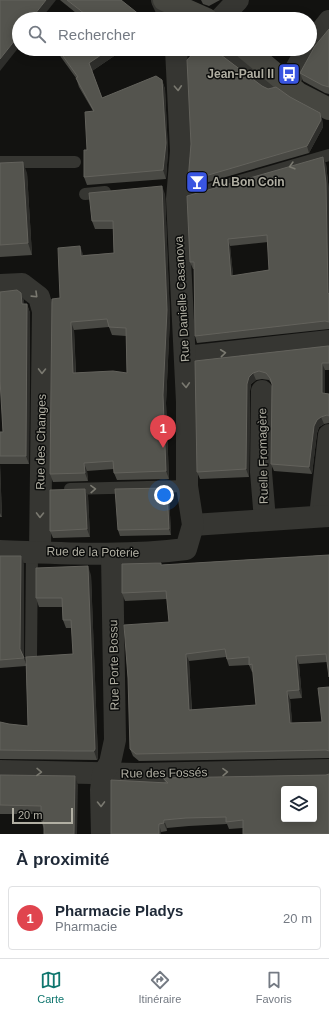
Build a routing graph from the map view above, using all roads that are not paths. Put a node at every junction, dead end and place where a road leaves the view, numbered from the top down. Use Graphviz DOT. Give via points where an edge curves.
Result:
graph roads {
  1 [pos="163,0"];
  2 [pos="238,0"];
  3 [pos="168,12"];
  4 [pos="191,12"];
  5 [pos="227,12"];
  6 [pos="329,21"];
  7 [pos="317,36"];
  8 [pos="176,56"];
  9 [pos="236,56"];
  10 [pos="255,56"];
  11 [pos="303,56"];
  12 [pos="280,76"];
  13 [pos="329,109"];
  14 [pos="329,155"];
  15 [pos="0,162"];
  16 [pos="75,162"];
  17 [pos="172,190"];
  18 [pos="116,191"];
  19 [pos="85,194"];
  20 [pos="0,285"];
  21 [pos="329,341"];
  22 [pos="185,357"];
  23 [pos="262,391"];
  24 [pos="329,435"];
  25 [pos="187,486"];
  26 [pos="40,490"];
  27 [pos="325,516"];
  28 [pos="265,520"];
  29 [pos="192,525"];
  30 [pos="186,549"];
  31 [pos="0,551"];
  32 [pos="36,552"];
  33 [pos="112,554"];
  34 [pos="31,657"];
  35 [pos="329,770"];
  36 [pos="0,771"];
  37 [pos="103,774"];
  38 [pos="102,834"];
  1 -- 3 [label="street"];
  1 -- 4 [label="main road"];
  2 -- 5 [label="street"];
  6 -- 7 [label="street"];
  8 -- 17 [label="street, Rue Danielle Casanova, one-way" via="181,152"];
  9 -- 12 [label="street" via="272,83"];
  10 -- 12 [label="main road"];
  11 -- 12 [label="street" via="293,74"];
  12 -- 13 [label="main road" via="298,93"];
  14 -- 17 [label="lane, one-way"];
  15 -- 16 [label="lane"];
  17 -- 22 [label="street, Rue Danielle Casanova"];
  18 -- 19 [label="lane"];
  20 -- 26 [label="street, Rue des Changes, one-way" via="22,284 39,297 43,311"];
  22 -- 21 [label="street, one-way"];
  22 -- 25 [label="street, Rue Danielle Casanova, one-way"];
  23 -- 28 [label="street, Ruelle Fromagère" via="261,472"];
  24 -- 27 [label="street"];
  26 -- 25 [label="lane, one-way"];
  25 -- 29 [label="street, Rue Danielle Casanova"];
  26 -- 32 [label="street, Rue des Changes, one-way"];
  27 -- 28 [label="street"];
  28 -- 29 [label="street"];
  29 -- 30 [label="street, Rue Danielle Casanova"];
  30 -- 33 [label="street, Rue de la Poterie"];
  31 -- 32 [label="street, Rue de la Poterie"];
  32 -- 33 [label="street, Rue de la Poterie"];
  32 -- 34 [label="lane"];
  33 -- 37 [label="street, Rue Porte Bossu" via="115,740 110,763"];
  37 -- 35 [label="street, Rue des Fossés, one-way"];
  36 -- 37 [label="street, Rue des Fossés, one-way"];
  37 -- 38 [label="street, Rue Porte Bossu, one-way"];
}
